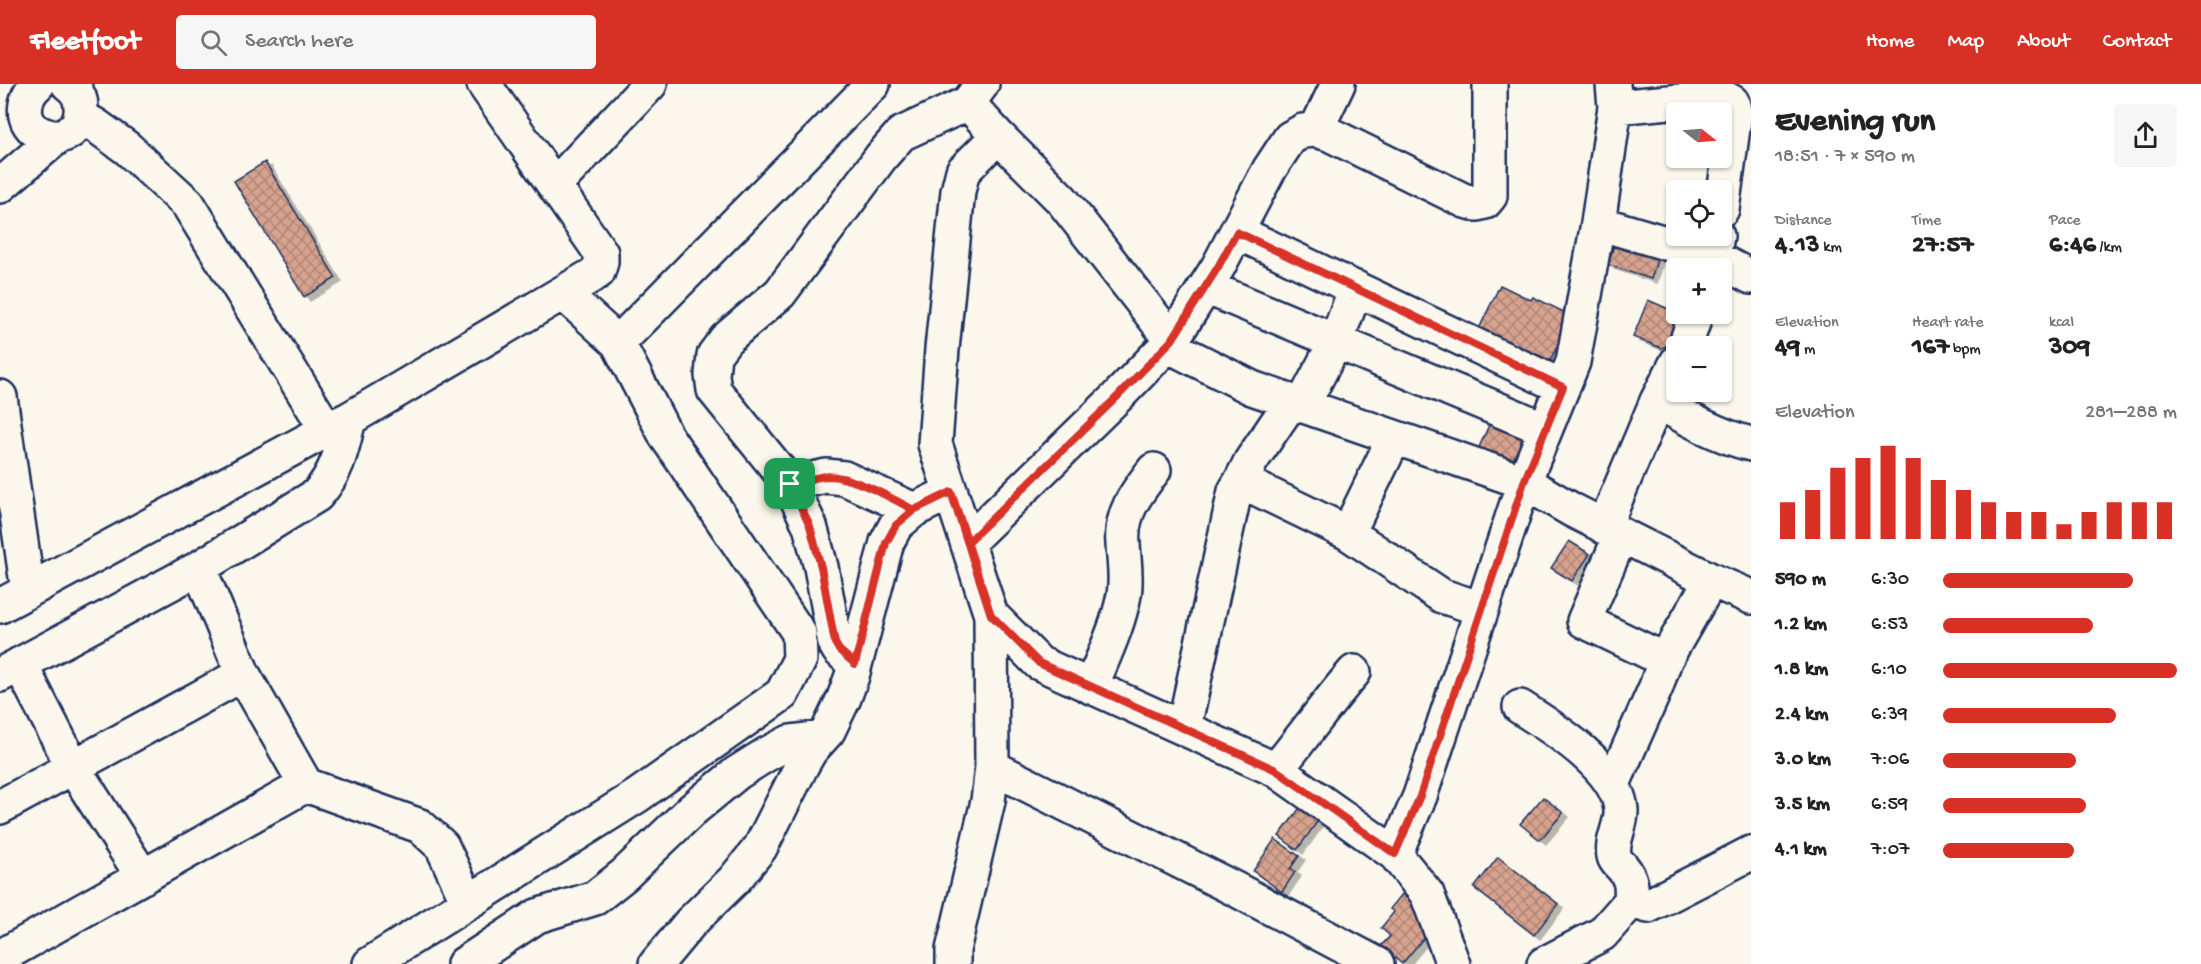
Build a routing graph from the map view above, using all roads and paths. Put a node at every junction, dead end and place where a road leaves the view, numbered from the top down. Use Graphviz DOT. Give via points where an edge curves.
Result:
graph roads {
  1 [pos="68,84"];
  2 [pos="484,84"];
  3 [pos="650,84"];
  4 [pos="873,84"];
  5 [pos="1338,84"];
  6 [pos="1490,84"];
  7 [pos="27,88"];
  8 [pos="975,93"];
  9 [pos="1614,95"];
  10 [pos="69,127"];
  11 [pos="1316,130"];
  12 [pos="998,136"];
  13 [pos="1726,180"];
  14 [pos="555,185"];
  15 [pos="0,186"];
  16 [pos="1598,223"];
  17 [pos="1237,232"];
  18 [pos="1713,254"];
  19 [pos="1751,277"];
  20 [pos="1206,287"];
  21 [pos="1356,288"];
  22 [pos="563,292"];
  23 [pos="1172,340"];
  24 [pos="1336,341"];
  25 [pos="618,343"];
  26 [pos="1666,383"];
  27 [pos="1563,387"];
  28 [pos="0,397"];
  29 [pos="1657,401"];
  30 [pos="1297,404"];
  31 [pos="338,425"];
  32 [pos="1545,429"];
  33 [pos="1394,438"];
  34 [pos="1751,444"];
  35 [pos="1154,470"];
  36 [pos="1241,481"];
  37 [pos="1524,482"];
  38 [pos="790,484"];
  39 [pos="951,492"];
  40 [pos="914,510"];
  41 [pos="1612,531"];
  42 [pos="1348,533"];
  43 [pos="968,542"];
  44 [pos="200,568"];
  45 [pos="1711,580"];
  46 [pos="28,591"];
  47 [pos="1751,597"];
  48 [pos="0,606"];
  49 [pos="1482,609"];
  50 [pos="991,615"];
  51 [pos="1665,660"];
  52 [pos="855,664"];
  53 [pos="10,670"];
  54 [pos="1354,672"];
  55 [pos="243,674"];
  56 [pos="1091,687"];
  57 [pos="1520,707"];
  58 [pos="1184,728"];
  59 [pos="821,738"];
  60 [pos="73,767"];
  61 [pos="992,767"];
  62 [pos="1276,770"];
  63 [pos="1613,784"];
  64 [pos="306,785"];
  65 [pos="0,807"];
  66 [pos="1751,853"];
  67 [pos="1395,854"];
  68 [pos="143,876"];
  69 [pos="1630,901"];
  70 [pos="468,902"];
  71 [pos="0,957"];
  72 [pos="370,964"];
  73 [pos="464,964"];
  74 [pos="656,964"];
  75 [pos="953,964"];
  76 [pos="1377,964"];
  77 [pos="1453,964"];
  78 [pos="1544,964"];
  1 -- 10 [label="street" via="82,103"];
  2 -- 14 [label="street"];
  3 -- 14 [label="street"];
  4 -- 25 [label="street"];
  5 -- 11 [label="street"];
  6 -- 11 [label="street" via="1490,196 1485,202 1465,201"];
  7 -- 10 [label="street" via="24,110 30,125 42,134"];
  8 -- 12 [label="street"];
  8 -- 38 [label="street" via="901,134 780,293 726,339 714,355 714,390"];
  9 -- 13 [label="street" via="1723,97 1732,102 1735,113"];
  9 -- 16 [label="street"];
  10 -- 15 [label="street"];
  10 -- 31 [label="street" via="95,124 188,204"];
  11 -- 17 [label="street" via="1290,138"];
  12 -- 23 [label="street" via="1062,200"];
  12 -- 39 [label="street" via="963,171 958,191 935,444"];
  14 -- 22 [label="street" via="601,254 598,272"];
  16 -- 18 [label="street"];
  16 -- 27 [label="street" via="1572,362"];
  17 -- 20 [label="street"];
  17 -- 21 [label="street"];
  18 -- 19 [label="street"];
  20 -- 23 [label="street"];
  20 -- 24 [label="street"];
  21 -- 24 [label="street"];
  21 -- 27 [label="street"];
  22 -- 25 [label="street"];
  22 -- 31 [label="street"];
  23 -- 30 [label="street" via="1181,352 1252,388"];
  23 -- 43 [label="street"];
  24 -- 30 [label="street"];
  24 -- 32 [label="street"];
  25 -- 70 [label="street" via="666,436 800,633 800,659 782,694 637,796"];
  26 -- 29 [label="street"];
  27 -- 32 [label="street"];
  28 -- 46 [label="street"];
  29 -- 34 [label="street" via="1690,420"];
  29 -- 41 [label="street"];
  30 -- 33 [label="street"];
  30 -- 36 [label="street" via="1251,461"];
  31 -- 44 [label="street" via="338,462 330,481 317,495"];
  31 -- 46 [label="street"];
  32 -- 37 [label="street"];
  33 -- 37 [label="street"];
  33 -- 42 [label="street"];
  35 -- 56 [label="street" via="1136,493 1124,518 1125,592"];
  36 -- 42 [label="street"];
  36 -- 58 [label="street" via="1235,491"];
  37 -- 41 [label="street"];
  37 -- 49 [label="street"];
  38 -- 40 [label="street" via="826,476 844,478"];
  38 -- 52 [label="street" via="810,526 835,643"];
  39 -- 40 [label="street"];
  39 -- 43 [label="street"];
  40 -- 52 [label="street" via="896,525 886,543"];
  41 -- 45 [label="street"];
  41 -- 51 [label="street" via="1584,621"];
  42 -- 49 [label="street" via="1442,596"];
  43 -- 50 [label="street"];
  44 -- 53 [label="street"];
  44 -- 55 [label="street"];
  45 -- 47 [label="street"];
  45 -- 51 [label="street"];
  46 -- 48 [label="street"];
  49 -- 67 [label="street" via="1420,796"];
  50 -- 56 [label="street" via="1039,663"];
  50 -- 61 [label="street"];
  51 -- 63 [label="street"];
  52 -- 59 [label="street" via="844,698"];
  53 -- 60 [label="street"];
  54 -- 62 [label="street"];
  55 -- 60 [label="street"];
  55 -- 64 [label="street"];
  56 -- 58 [label="street"];
  57 -- 63 [label="street" via="1574,743"];
  58 -- 62 [label="street"];
  59 -- 73 [label="street" via="790,742 767,754 692,810 595,898 537,916"];
  59 -- 74 [label="street" via="802,765 760,848"];
  60 -- 65 [label="street"];
  60 -- 68 [label="street"];
  61 -- 75 [label="street"];
  61 -- 76 [label="street"];
  62 -- 67 [label="street"];
  63 -- 69 [label="street" via="1622,812 1614,855 1629,876"];
  64 -- 68 [label="street"];
  64 -- 70 [label="street" via="420,826 442,846"];
  66 -- 69 [label="street" via="1648,906"];
  67 -- 77 [label="street" via="1427,894"];
  68 -- 71 [label="street"];
  69 -- 78 [label="street" via="1602,934"];
  70 -- 72 [label="street"];
}
